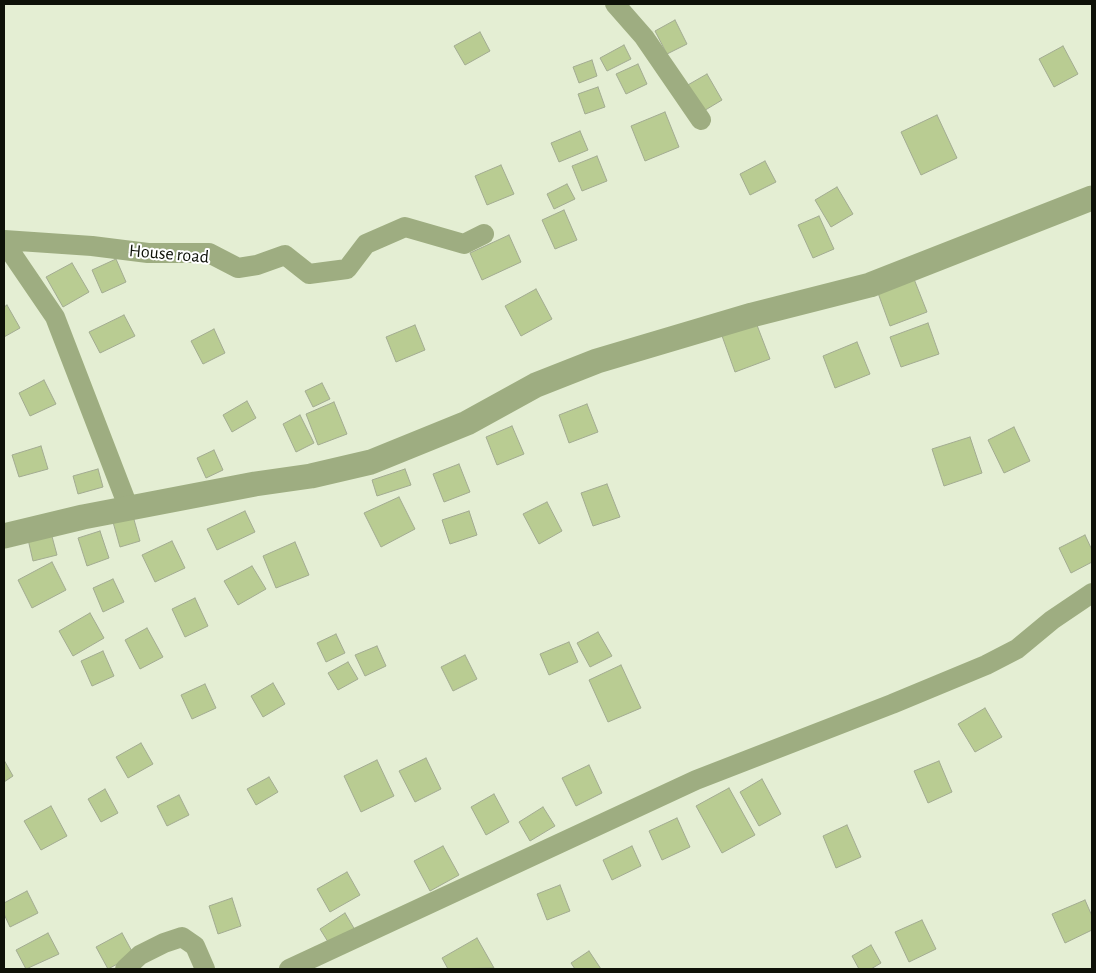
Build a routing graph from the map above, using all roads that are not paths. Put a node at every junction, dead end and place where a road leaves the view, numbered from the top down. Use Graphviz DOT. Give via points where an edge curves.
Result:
graph roads {
  1 [pos="616,4"];
  2 [pos="700,120"];
  3 [pos="1092,198"];
  4 [pos="484,234"];
  5 [pos="4,241"];
  6 [pos="129,509"];
  7 [pos="4,536"];
  8 [pos="1092,593"];
  9 [pos="125,969"];
  10 [pos="205,969"];
  11 [pos="288,969"];
  1 -- 2 [label="street" via="644,37"];
  3 -- 6 [label="street" via="870,286 752,315 597,361 536,385 467,423 371,462"];
  4 -- 5 [label="street, House road" via="464,244 405,227 366,244 347,269 309,274 285,255 238,268 209,253 148,253"];
  5 -- 6 [label="street" via="55,317"];
  6 -- 7 [label="street"];
  8 -- 11 [label="street" via="1052,620 1018,649 986,665 696,780"];
  9 -- 10 [label="street" via="140,955 182,938 195,946"];
}
